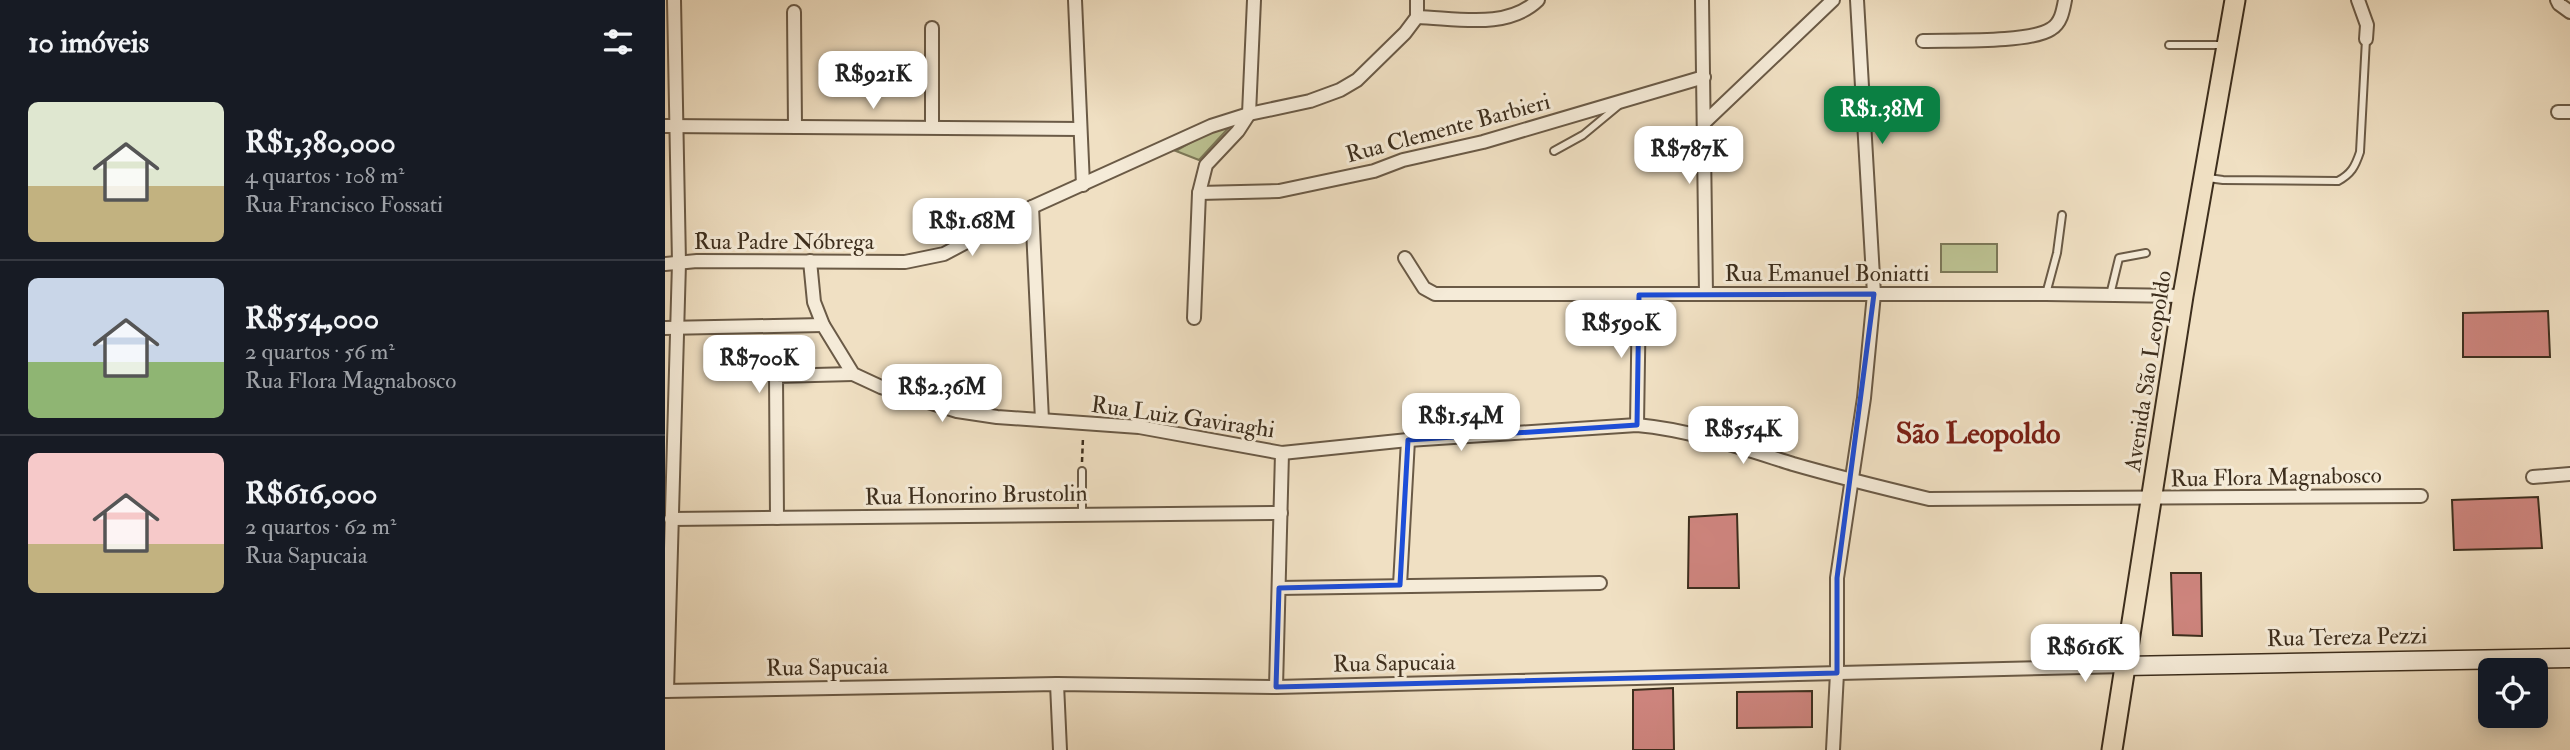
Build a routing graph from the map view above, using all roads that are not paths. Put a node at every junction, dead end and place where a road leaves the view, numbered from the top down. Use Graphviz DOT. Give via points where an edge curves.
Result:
graph roads {
  1 [pos="674,0"];
  2 [pos="1075,0"];
  3 [pos="1254,0"];
  4 [pos="1416,0"];
  5 [pos="1538,0"];
  6 [pos="1702,0"];
  7 [pos="1833,0"];
  8 [pos="1857,0"];
  9 [pos="2065,0"];
  10 [pos="2235,0"];
  11 [pos="2358,0"];
  12 [pos="2557,0"];
  13 [pos="794,12"];
  14 [pos="2570,12"];
  15 [pos="1417,17"];
  16 [pos="932,28"];
  17 [pos="2366,39"];
  18 [pos="1923,41"];
  19 [pos="2169,45"];
  20 [pos="2228,45"];
  21 [pos="1704,77"];
  22 [pos="1622,102"];
  23 [pos="1249,114"];
  24 [pos="1705,122"];
  25 [pos="671,126"];
  26 [pos="795,127"];
  27 [pos="932,127"];
  28 [pos="1080,129"];
  29 [pos="1554,151"];
  30 [pos="2206,177"];
  31 [pos="1083,185"];
  32 [pos="1199,193"];
  33 [pos="1032,207"];
  34 [pos="2062,215"];
  35 [pos="2146,253"];
  36 [pos="1405,258"];
  37 [pos="810,261"];
  38 [pos="672,263"];
  39 [pos="1706,294"];
  40 [pos="1874,294"];
  41 [pos="2046,294"];
  42 [pos="1639,295"];
  43 [pos="2110,295"];
  44 [pos="2183,296"];
  45 [pos="1194,318"];
  46 [pos="823,325"];
  47 [pos="671,328"];
  48 [pos="853,374"];
  49 [pos="1042,420"];
  50 [pos="1637,425"];
  51 [pos="1408,440"];
  52 [pos="1282,453"];
  53 [pos="1082,471"];
  54 [pos="2570,474"];
  55 [pos="2533,477"];
  56 [pos="1853,481"];
  57 [pos="2421,496"];
  58 [pos="2153,499"];
  59 [pos="1281,513"];
  60 [pos="1082,515"];
  61 [pos="777,517"];
  62 [pos="671,519"];
  63 [pos="1600,583"];
  64 [pos="1400,585"];
  65 [pos="1279,588"];
  66 [pos="2570,658"];
  67 [pos="2124,666"];
  68 [pos="1837,673"];
  69 [pos="1057,684"];
  70 [pos="1276,687"];
  71 [pos="666,691"];
  72 [pos="1060,750"];
  73 [pos="1833,750"];
  74 [pos="2112,750"];
  1 -- 25 [label="street"];
  2 -- 28 [label="street"];
  3 -- 23 [label="street"];
  4 -- 15 [label="street"];
  5 -- 15 [label="street" via="1503,19"];
  6 -- 21 [label="street"];
  7 -- 24 [label="street"];
  8 -- 40 [label="street"];
  9 -- 18 [label="street" via="2057,25 2049,31 2018,38"];
  10 -- 20 [label="main road, Avenida São Leopoldo"];
  11 -- 17 [label="street" via="2367,25"];
  12 -- 14 [label="street"];
  13 -- 26 [label="street"];
  15 -- 23 [label="street, Rua Padre Nóbrega" via="1385,53 1341,90"];
  16 -- 27 [label="street"];
  17 -- 30 [label="lane" via="2360,152 2348,176 2337,181"];
  19 -- 20 [label="lane"];
  20 -- 30 [label="main road, Avenida São Leopoldo"];
  21 -- 22 [label="street, Rua Clemente Barbieri"];
  21 -- 24 [label="street"];
  22 -- 29 [label="lane" via="1583,135"];
  22 -- 32 [label="street, Rua Clemente Barbieri" via="1360,174 1279,191"];
  23 -- 31 [label="street, Rua Padre Nóbrega" via="1211,126"];
  23 -- 32 [label="street" via="1206,165"];
  24 -- 39 [label="street"];
  25 -- 26 [label="street"];
  25 -- 38 [label="street"];
  26 -- 27 [label="street"];
  27 -- 28 [label="street"];
  28 -- 31 [label="street"];
  30 -- 44 [label="main road, Avenida São Leopoldo"];
  31 -- 33 [label="street, Rua Padre Nóbrega"];
  32 -- 45 [label="street"];
  33 -- 37 [label="street, Rua Padre Nóbrega" via="933,257 905,262"];
  33 -- 49 [label="street"];
  34 -- 41 [label="lane"];
  35 -- 43 [label="lane" via="2119,258"];
  36 -- 42 [label="street, Rua Emanuel Boniatti" via="1424,288 1435,294"];
  37 -- 38 [label="street, Rua Padre Nóbrega"];
  37 -- 46 [label="street" via="814,302"];
  38 -- 47 [label="street"];
  39 -- 40 [label="street, Rua Emanuel Boniatti"];
  39 -- 42 [label="street, Rua Emanuel Boniatti"];
  40 -- 41 [label="street, Rua Emanuel Boniatti"];
  40 -- 56 [label="street"];
  41 -- 43 [label="street, Rua Emanuel Boniatti"];
  42 -- 50 [label="street"];
  43 -- 44 [label="street, Rua Emanuel Boniatti"];
  44 -- 58 [label="main road, Avenida São Leopoldo"];
  46 -- 47 [label="street"];
  46 -- 48 [label="street"];
  47 -- 62 [label="street"];
  48 -- 49 [label="street, Rua Luiz Gaviraghi" via="893,392 957,411"];
  48 -- 61 [label="street" via="776,376"];
  49 -- 52 [label="street, Rua Luiz Gaviraghi" via="1165,430"];
  50 -- 51 [label="street, Rua Luiz Gaviraghi"];
  50 -- 56 [label="street, Rua Flora Magnabosco" via="1719,441"];
  51 -- 52 [label="street, Rua Luiz Gaviraghi"];
  51 -- 64 [label="street"];
  52 -- 59 [label="street"];
  53 -- 60 [label="lane"];
  54 -- 55 [label="street"];
  56 -- 58 [label="street, Rua Flora Magnabosco" via="1929,499"];
  56 -- 68 [label="street" via="1837,578"];
  57 -- 58 [label="street, Rua Flora Magnabosco"];
  58 -- 67 [label="main road, Avenida São Leopoldo"];
  59 -- 60 [label="street, Rua Honorino Brustolin"];
  59 -- 65 [label="street"];
  60 -- 61 [label="street, Rua Honorino Brustolin"];
  61 -- 62 [label="street, Rua Honorino Brustolin"];
  62 -- 71 [label="street"];
  63 -- 64 [label="street"];
  64 -- 65 [label="street"];
  65 -- 70 [label="street"];
  66 -- 67 [label="street, Rua Tereza Pezzi"];
  67 -- 68 [label="street, Rua Sapucaia"];
  67 -- 74 [label="main road, Avenida São Leopoldo"];
  68 -- 70 [label="street, Rua Sapucaia"];
  68 -- 73 [label="street"];
  69 -- 70 [label="street, Rua Sapucaia"];
  69 -- 71 [label="street, Rua Sapucaia"];
  69 -- 72 [label="street"];
}
